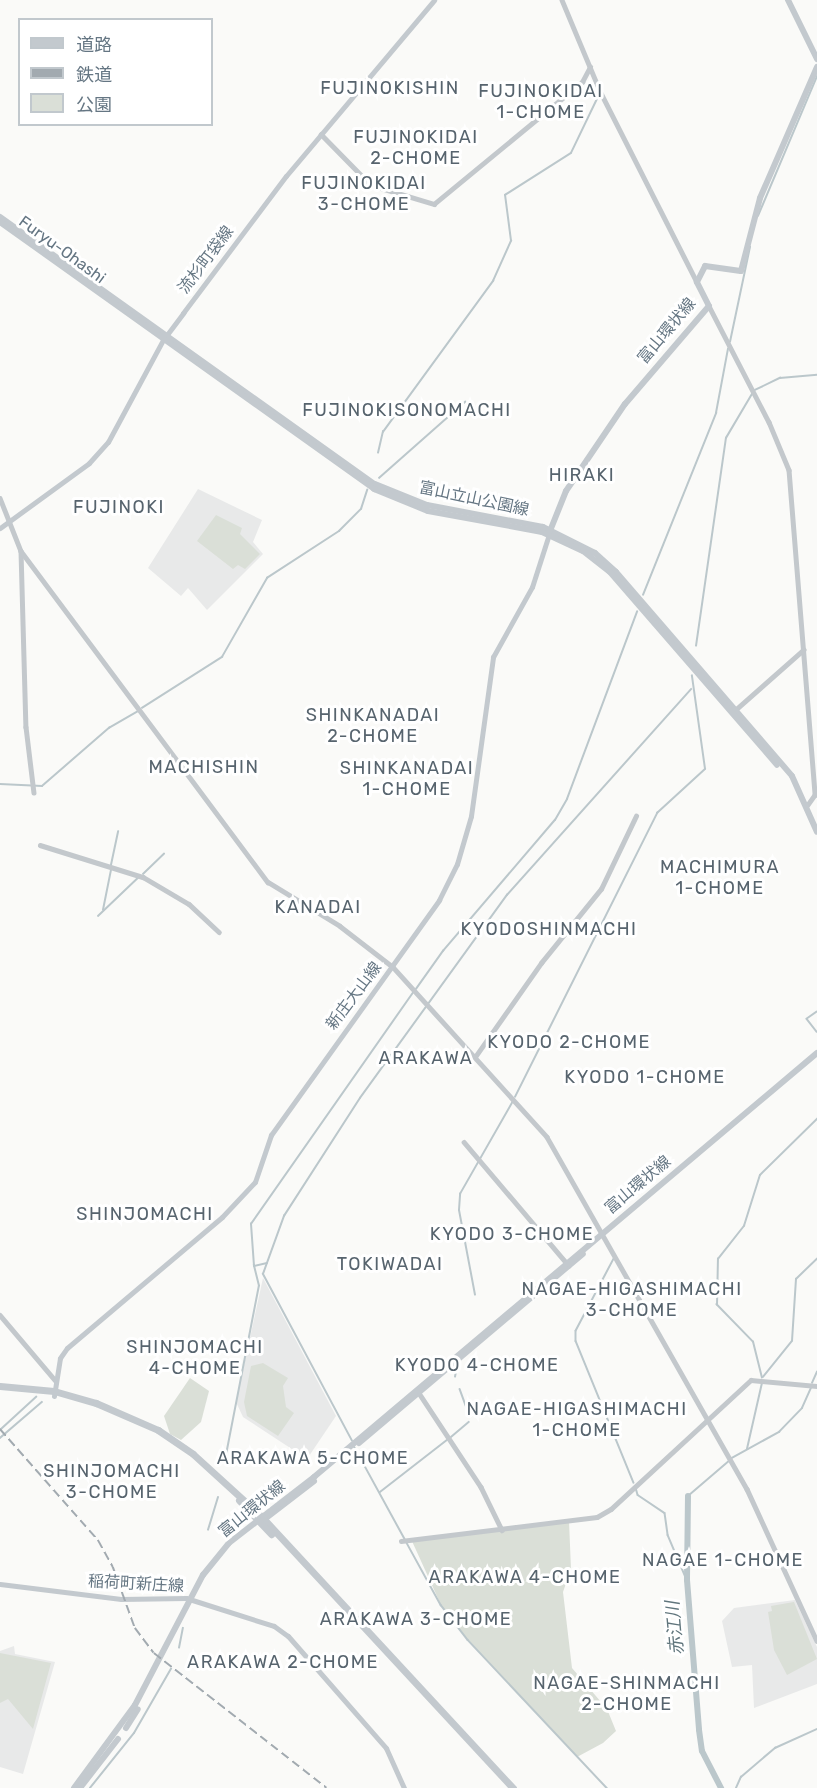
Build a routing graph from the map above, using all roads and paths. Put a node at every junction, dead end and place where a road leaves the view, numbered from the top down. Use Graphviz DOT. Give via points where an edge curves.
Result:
graph roads {
  1 [pos="434,0"];
  2 [pos="562,0"];
  3 [pos="788,0"];
  4 [pos="817,59"];
  5 [pos="590,67"];
  6 [pos="817,68"];
  7 [pos="595,78"];
  8 [pos="582,82"];
  9 [pos="321,134"];
  10 [pos="0,217"];
  11 [pos="0,222"];
  12 [pos="14,230"];
  13 [pos="62,264"];
  14 [pos="697,282"];
  15 [pos="108,300"];
  16 [pos="709,306"];
  17 [pos="165,338"];
  18 [pos="0,498"];
  19 [pos="10,521"];
  20 [pos="0,528"];
  21 [pos="550,532"];
  22 [pos="21,551"];
  23 [pos="804,650"];
  24 [pos="733,712"];
  25 [pos="810,726"];
  26 [pos="817,730"];
  27 [pos="34,793"];
  28 [pos="808,805"];
  29 [pos="636,816"];
  30 [pos="817,832"];
  31 [pos="40,845"];
  32 [pos="219,932"];
  33 [pos="393,967"];
  34 [pos="817,1053"];
  35 [pos="475,1057"];
  36 [pos="817,1059"];
  37 [pos="464,1142"];
  38 [pos="604,1234"];
  39 [pos="567,1264"];
  40 [pos="0,1315"];
  41 [pos="55,1380"];
  42 [pos="817,1386"];
  43 [pos="0,1387"];
  44 [pos="54,1393"];
  45 [pos="419,1393"];
  46 [pos="708,1419"];
  47 [pos="353,1445"];
  48 [pos="261,1520"];
  49 [pos="502,1530"];
  50 [pos="401,1540"];
  51 [pos="0,1584"];
  52 [pos="192,1600"];
  53 [pos="817,1641"];
  54 [pos="137,1706"];
  55 [pos="74,1788"];
  56 [pos="80,1788"];
  57 [pos="404,1788"];
  58 [pos="508,1788"];
  59 [pos="513,1788"];
  1 -- 9 [label="main road, 流杉町袋線"];
  2 -- 5 [label="street"];
  3 -- 4 [label="main road"];
  5 -- 7 [label="street"];
  5 -- 8 [label="street"];
  6 -- 14 [label="main road, 富山環状線" via="760,198 741,271 705,266"];
  7 -- 8 [label="street"];
  7 -- 14 [label="street"];
  8 -- 9 [label="street" via="434,204 371,185"];
  9 -- 17 [label="main road, 流杉町袋線"];
  10 -- 12 [label="main road, Furyu-Ohashi"];
  11 -- 12 [label="main road, Furyu-Ohashi"];
  12 -- 13 [label="main road, Furyu-Ohashi"];
  13 -- 15 [label="main road, Furyu-Ohashi"];
  13 -- 17 [label="main road, 富山立山公園線"];
  14 -- 16 [label="main road, 富山環状線"];
  15 -- 17 [label="main road, 富山立山公園線"];
  16 -- 21 [label="main road, 富山環状線" via="625,404 566,491"];
  16 -- 23 [label="street" via="774,430 789,470"];
  17 -- 19 [label="main road, 流杉町袋線" via="108,442 89,463"];
  17 -- 21 [label="main road, 富山立山公園線" via="386,496 428,511"];
  18 -- 19 [label="street"];
  19 -- 20 [label="main road, 流杉町袋線"];
  19 -- 22 [label="street"];
  21 -- 24 [label="main road, 富山立山公園線" via="604,567"];
  21 -- 33 [label="main road, 新庄大山線" via="531,587 493,657 471,816 457,864 420,931"];
  22 -- 27 [label="street" via="26,727"];
  22 -- 33 [label="street" via="268,882 340,926"];
  23 -- 24 [label="street"];
  23 -- 25 [label="street"];
  24 -- 28 [label="main road, 富山立山公園線"];
  25 -- 26 [label="street"];
  25 -- 28 [label="street" via="815,795"];
  28 -- 30 [label="main road, 富山立山公園線"];
  29 -- 35 [label="street" via="601,889"];
  31 -- 32 [label="street" via="143,877 189,904"];
  33 -- 35 [label="street"];
  33 -- 41 [label="main road, 新庄大山線" via="271,1135 255,1182 67,1348"];
  34 -- 38 [label="main road, 富山環状線"];
  35 -- 38 [label="street" via="547,1137"];
  36 -- 38 [label="main road, 富山環状線"];
  37 -- 39 [label="street"];
  38 -- 39 [label="main road, 富山環状線"];
  38 -- 46 [label="street"];
  39 -- 45 [label="main road, 富山環状線"];
  39 -- 47 [label="main road, 富山環状線"];
  40 -- 41 [label="street"];
  41 -- 44 [label="main road, 新庄大山線"];
  42 -- 46 [label="street" via="751,1380"];
  43 -- 44 [label="highway"];
  44 -- 48 [label="highway" via="115,1414 159,1436 210,1473"];
  45 -- 47 [label="main road, 富山環状線"];
  45 -- 49 [label="street" via="482,1487"];
  46 -- 49 [label="street" via="605,1513"];
  46 -- 53 [label="street" via="747,1489"];
  47 -- 48 [label="main road, 富山環状線"];
  48 -- 52 [label="main road, 富山環状線" via="222,1555"];
  48 -- 58 [label="highway"];
  48 -- 59 [label="highway"];
  49 -- 50 [label="street"];
  51 -- 52 [label="main road, 稲荷町新庄線" via="121,1599"];
  52 -- 54 [label="main road, 富山環状線"];
  52 -- 57 [label="main road, 稲荷町新庄線" via="245,1614 288,1636 386,1748"];
  54 -- 55 [label="main road, 富山環状線"];
  54 -- 56 [label="main road, 富山環状線"];
}
